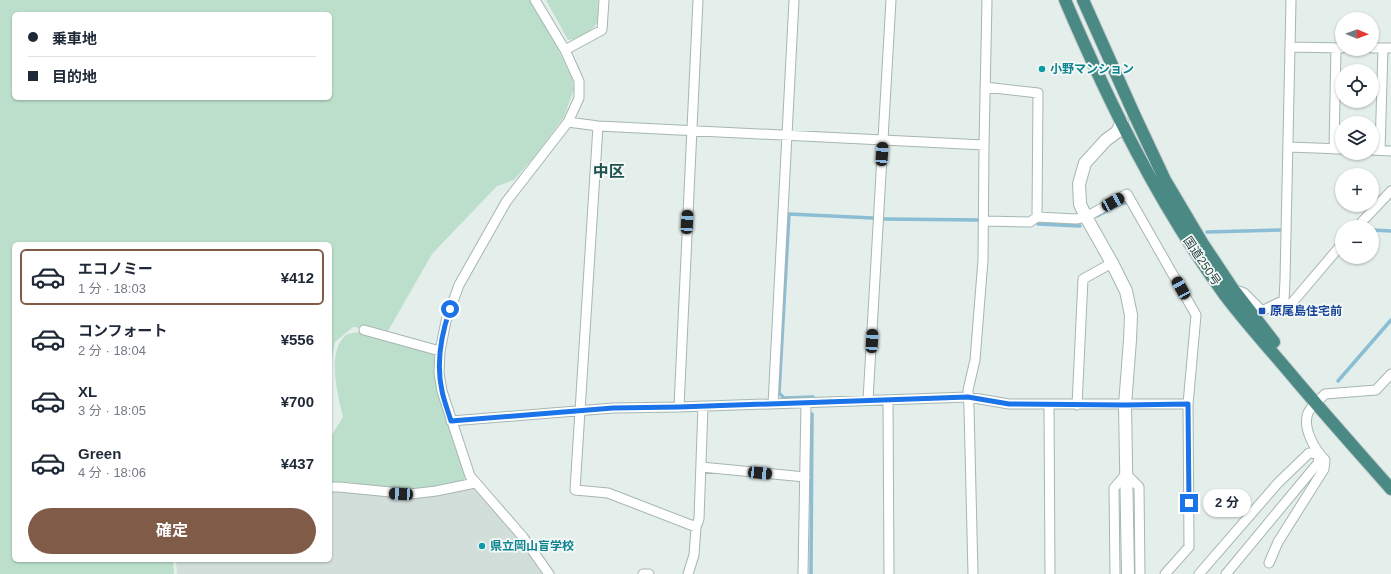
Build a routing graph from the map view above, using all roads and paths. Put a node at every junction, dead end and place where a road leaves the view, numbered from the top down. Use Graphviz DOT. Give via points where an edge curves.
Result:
graph roads {
  1 [pos="535,0"];
  2 [pos="604,0"];
  3 [pos="698,0"];
  4 [pos="794,0"];
  5 [pos="890,0"];
  6 [pos="987,0"];
  7 [pos="1064,0"];
  8 [pos="1082,0"];
  9 [pos="1291,0"];
  10 [pos="1290,47"];
  11 [pos="1335,48"];
  12 [pos="1387,48"];
  13 [pos="565,50"];
  14 [pos="1339,56"];
  15 [pos="985,87"];
  16 [pos="1338,116"];
  17 [pos="568,122"];
  18 [pos="1122,122"];
  19 [pos="1379,122"];
  20 [pos="598,126"];
  21 [pos="691,130"];
  22 [pos="787,135"];
  23 [pos="883,140"];
  24 [pos="984,146"];
  25 [pos="1288,147"];
  26 [pos="1335,149"];
  27 [pos="1379,150"];
  28 [pos="1391,150"];
  29 [pos="1391,191"];
  30 [pos="1037,217"];
  31 [pos="1086,218"];
  32 [pos="1364,220"];
  33 [pos="984,221"];
  34 [pos="1335,252"];
  35 [pos="1112,263"];
  36 [pos="1233,289"];
  37 [pos="1262,311"];
  38 [pos="364,330"];
  39 [pos="440,350"];
  40 [pos="1391,374"];
  41 [pos="968,397"];
  42 [pos="868,400"];
  43 [pos="888,400"];
  44 [pos="806,403"];
  45 [pos="773,404"];
  46 [pos="1049,404"];
  47 [pos="1188,404"];
  48 [pos="1321,404"];
  49 [pos="1077,405"];
  50 [pos="1125,405"];
  51 [pos="703,406"];
  52 [pos="679,407"];
  53 [pos="580,411"];
  54 [pos="451,421"];
  55 [pos="1319,454"];
  56 [pos="701,467"];
  57 [pos="1126,474"];
  58 [pos="805,478"];
  59 [pos="1391,478"];
  60 [pos="475,483"];
  61 [pos="332,487"];
  62 [pos="1391,489"];
  63 [pos="696,527"];
  64 [pos="1269,563"];
  65 [pos="549,574"];
  66 [pos="643,574"];
  67 [pos="649,574"];
  68 [pos="688,574"];
  69 [pos="803,574"];
  70 [pos="889,574"];
  71 [pos="973,574"];
  72 [pos="1050,574"];
  73 [pos="1115,574"];
  74 [pos="1128,574"];
  75 [pos="1140,574"];
  76 [pos="1165,574"];
  77 [pos="1199,574"];
  78 [pos="1226,574"];
  1 -- 13 [label="street"];
  2 -- 13 [label="street" via="602,30"];
  3 -- 21 [label="street"];
  4 -- 22 [label="street"];
  5 -- 23 [label="street"];
  6 -- 15 [label="street"];
  7 -- 18 [label="highway, 国道250号"];
  8 -- 36 [label="highway, 国道250号" via="1165,180"];
  9 -- 10 [label="street"];
  10 -- 11 [label="street"];
  10 -- 25 [label="street"];
  12 -- 19 [label="street"];
  13 -- 17 [label="street" via="579,81 579,98"];
  14 -- 16 [label="street"];
  15 -- 24 [label="street"];
  15 -- 30 [label="street" via="1038,93"];
  17 -- 20 [label="street"];
  17 -- 39 [label="street" via="506,202 459,285 446,321"];
  18 -- 31 [label="street" via="1117,132 1106,140 1086,163 1079,184 1080,204"];
  18 -- 48 [label="highway, 国道250号" via="1139,159 1176,224 1225,295 1252,329"];
  20 -- 21 [label="street"];
  20 -- 53 [label="street"];
  21 -- 22 [label="street"];
  21 -- 52 [label="street"];
  22 -- 23 [label="street"];
  22 -- 45 [label="street"];
  23 -- 24 [label="street"];
  23 -- 42 [label="street"];
  24 -- 33 [label="street"];
  25 -- 26 [label="street"];
  25 -- 37 [label="street" via="1284,300"];
  27 -- 28 [label="street"];
  29 -- 32 [label="street"];
  30 -- 31 [label="street"];
  30 -- 33 [label="street" via="1030,222"];
  31 -- 35 [label="street"];
  31 -- 47 [label="street" via="1127,194 1196,315"];
  33 -- 41 [label="street" via="975,360"];
  34 -- 37 [label="street" via="1291,304"];
  35 -- 49 [label="street" via="1083,279"];
  35 -- 50 [label="street" via="1126,291 1131,315"];
  36 -- 37 [label="street" via="1244,293"];
  36 -- 48 [label="highway, 国道250号"];
  38 -- 39 [label="street"];
  39 -- 54 [label="street" via="439,373"];
  40 -- 48 [label="street" via="1376,390 1325,394"];
  41 -- 43 [label="street"];
  41 -- 46 [label="street" via="1009,404"];
  41 -- 71 [label="street"];
  42 -- 43 [label="street"];
  42 -- 44 [label="street"];
  43 -- 70 [label="street"];
  44 -- 45 [label="street"];
  44 -- 58 [label="street"];
  45 -- 51 [label="street"];
  46 -- 49 [label="street"];
  46 -- 72 [label="street"];
  47 -- 50 [label="street"];
  47 -- 76 [label="street" via="1189,547"];
  48 -- 55 [label="street" via="1307,415 1311,440"];
  48 -- 59 [label="highway, 国道250号"];
  48 -- 62 [label="highway, 国道250号"];
  49 -- 50 [label="street"];
  50 -- 57 [label="street"];
  51 -- 52 [label="street"];
  51 -- 56 [label="street"];
  52 -- 53 [label="street"];
  53 -- 54 [label="street"];
  53 -- 63 [label="street" via="575,490 608,494"];
  54 -- 60 [label="street" via="470,476"];
  55 -- 64 [label="street" via="1325,460 1324,469 1278,542"];
  55 -- 77 [label="street" via="1309,453 1278,483"];
  55 -- 78 [label="street" via="1318,463"];
  56 -- 58 [label="street"];
  56 -- 63 [label="street" via="699,519"];
  57 -- 73 [label="street" via="1114,488"];
  57 -- 74 [label="street"];
  57 -- 75 [label="street" via="1139,487"];
  58 -- 69 [label="street"];
  60 -- 61 [label="street" via="411,494"];
  60 -- 65 [label="street" via="523,537"];
  63 -- 68 [label="street" via="694,555"];
  66 -- 67 [label="street"];
}
